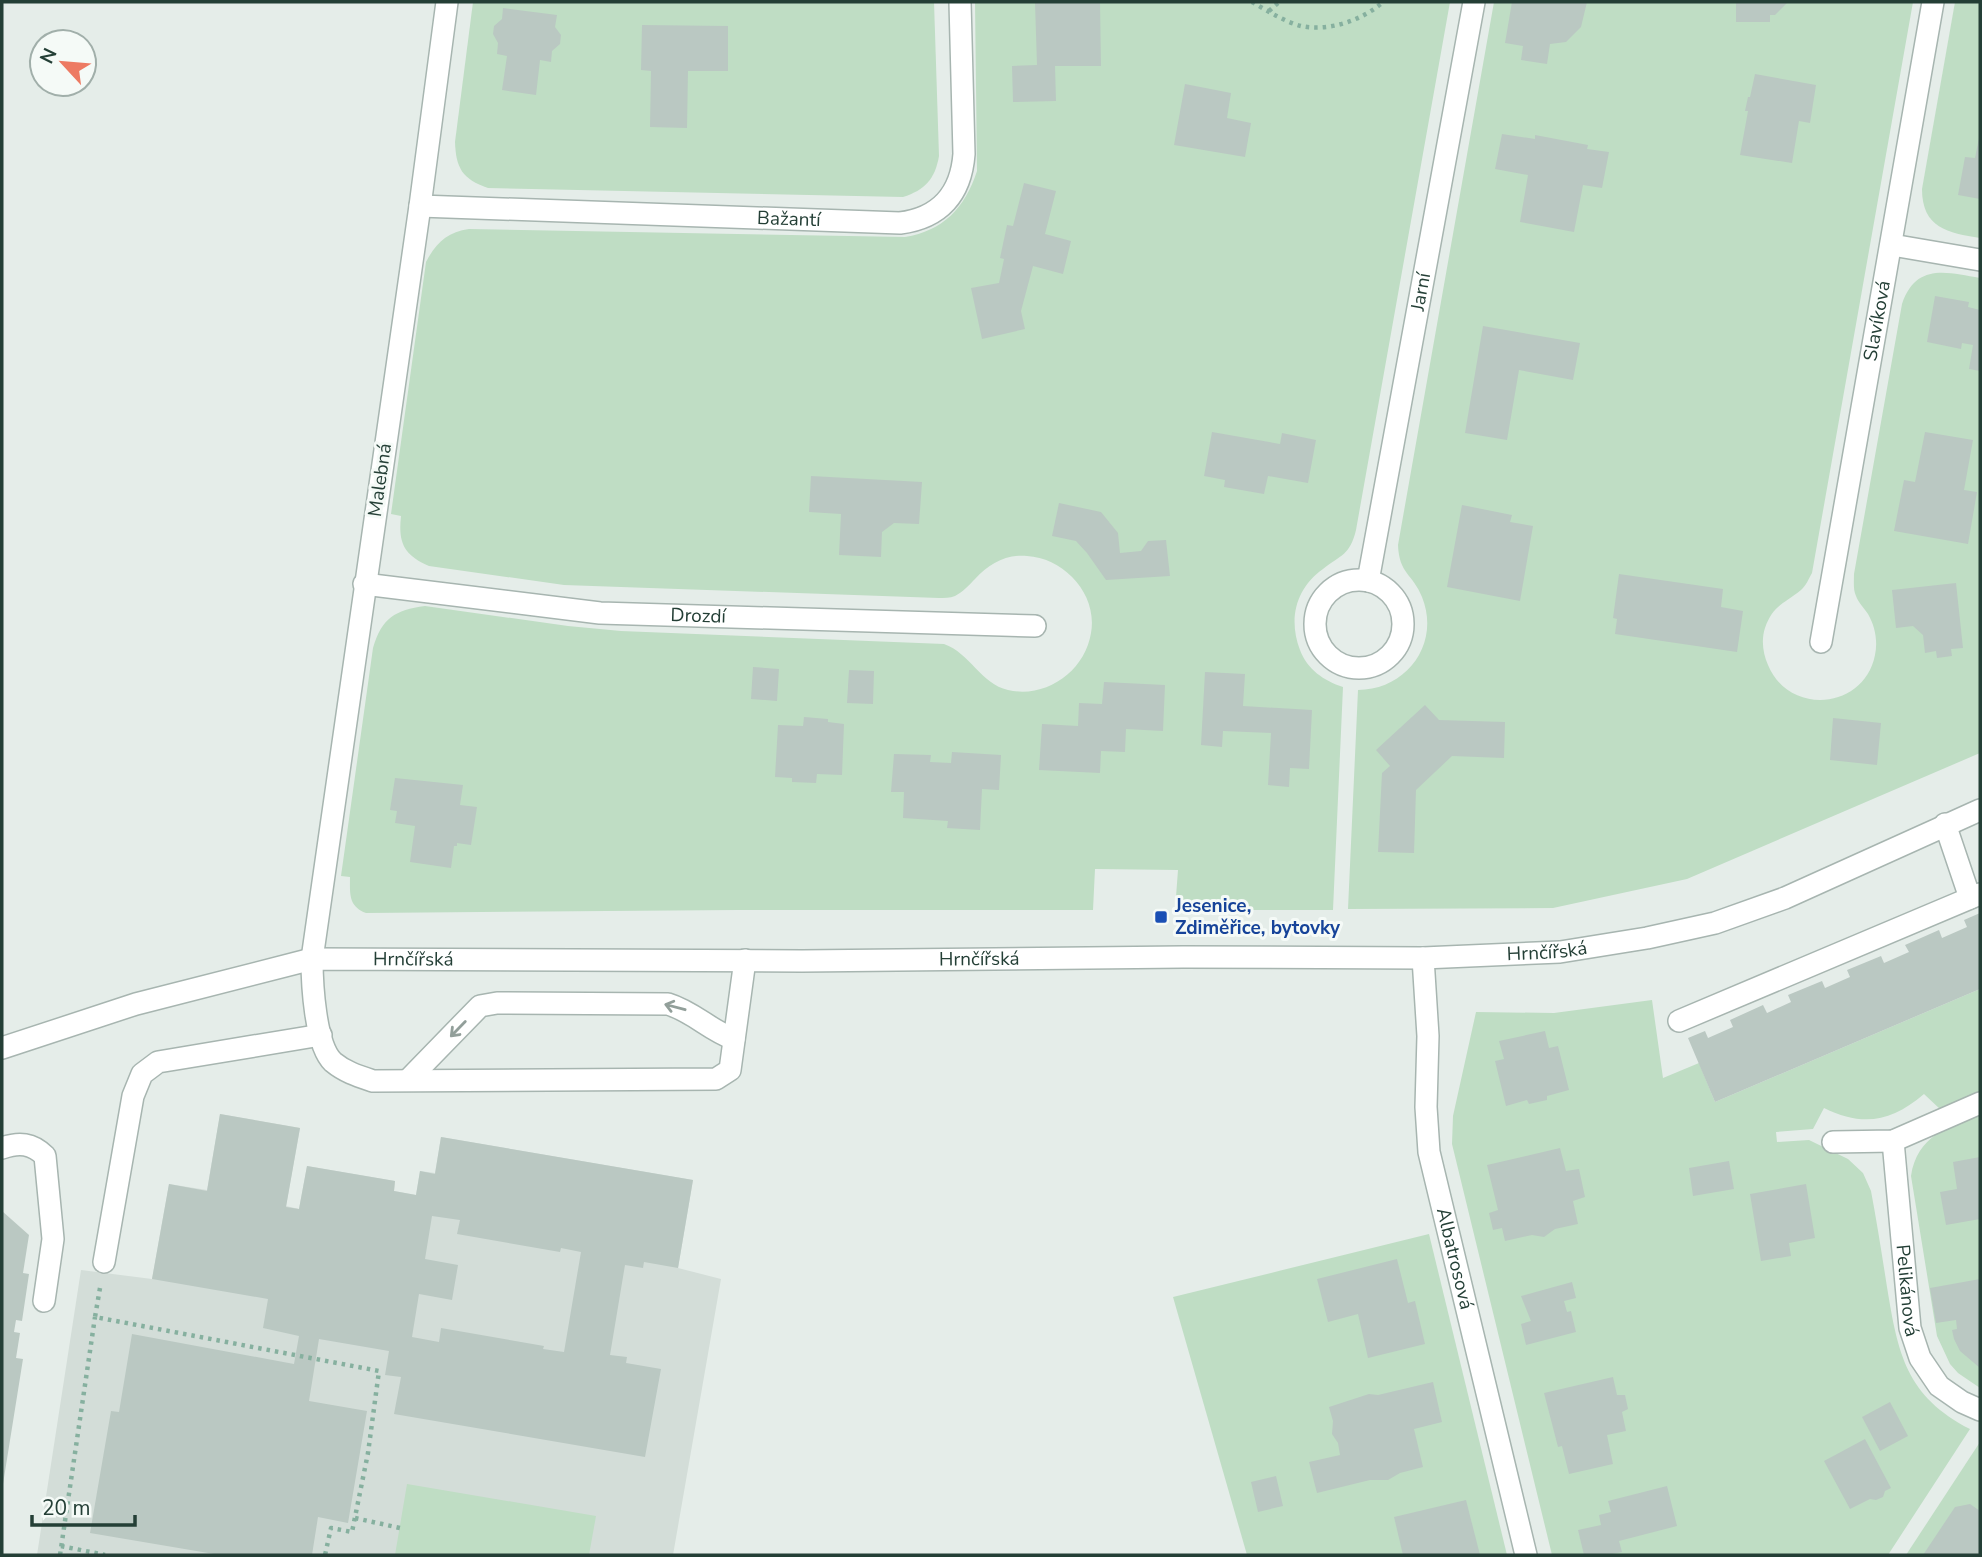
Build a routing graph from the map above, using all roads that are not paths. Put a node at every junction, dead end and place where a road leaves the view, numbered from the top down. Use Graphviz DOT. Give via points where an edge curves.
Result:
graph roads {
  1 [pos="447,2"];
  2 [pos="960,2"];
  3 [pos="1474,2"];
  4 [pos="1933,2"];
  5 [pos="420,206"];
  6 [pos="1892,244"];
  7 [pos="1980,260"];
  8 [pos="1368,581"];
  9 [pos="364,584"];
  10 [pos="1035,626"];
  11 [pos="1822,642"];
  12 [pos="1980,810"];
  13 [pos="1945,824"];
  14 [pos="1975,896"];
  15 [pos="1423,958"];
  16 [pos="312,959"];
  17 [pos="745,960"];
  18 [pos="1679,1021"];
  19 [pos="320,1035"];
  20 [pos="734,1039"];
  21 [pos="2,1048"];
  22 [pos="408,1080"];
  23 [pos="1980,1103"];
  24 [pos="1893,1141"];
  25 [pos="1833,1142"];
  26 [pos="2,1148"];
  27 [pos="104,1262"];
  28 [pos="44,1301"];
  29 [pos="1980,1410"];
  30 [pos="1525,1555"];
  1 -- 5 [label="street, Malebná"];
  2 -- 5 [label="street, Bažantí" via="963,173 945,203 917,221"];
  3 -- 8 [label="street, Jarní"];
  4 -- 6 [label="street, Slavíková"];
  5 -- 9 [label="street, Malebná"];
  6 -- 7 [label="street"];
  6 -- 11 [label="street, Slavíková"];
  8 -- 8 [label="street" via="1382,586 1401,610 1401,639 1382,662 1353,667 1328,655 1320,644 1316,617 1320,604 1340,584"];
  9 -- 10 [label="street, Drozdí" via="600,613"];
  9 -- 16 [label="street, Malebná"];
  12 -- 13 [label="street, Hrnčířská"];
  13 -- 14 [label="street"];
  13 -- 15 [label="street, Hrnčířská" via="1785,898 1715,923 1560,951"];
  14 -- 18 [label="street"];
  15 -- 17 [label="street, Hrnčířská"];
  15 -- 30 [label="street, Albatrosová" via="1429,1152"];
  16 -- 17 [label="street, Hrnčířská"];
  16 -- 19 [label="street, Malebná"];
  16 -- 21 [label="street, Hrnčířská" via="136,1004"];
  17 -- 20 [label="street"];
  19 -- 22 [label="street" via="330,1059 347,1072 373,1081"];
  19 -- 27 [label="street" via="158,1062 142,1074 133,1096"];
  20 -- 22 [label="street" via="730,1070 716,1079"];
  20 -- 22 [label="street, one-way" via="688,1010 668,1004 497,1003 480,1006"];
  23 -- 24 [label="street"];
  24 -- 25 [label="street"];
  24 -- 29 [label="street, Pelikánová" via="1910,1328 1920,1358 1939,1386"];
  26 -- 28 [label="street" via="34,1145 45,1156 53,1239"];
}
